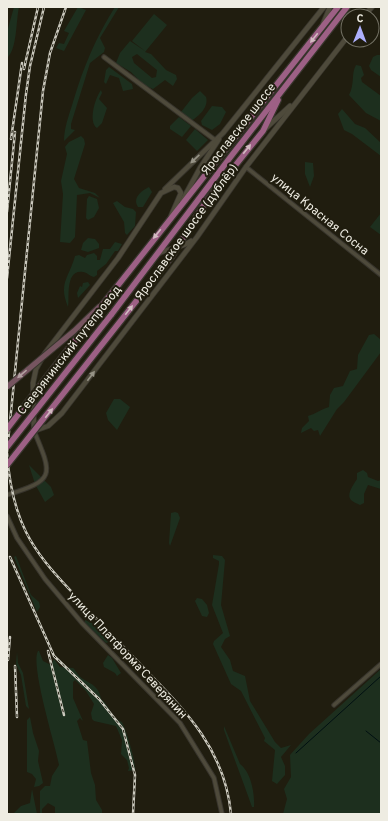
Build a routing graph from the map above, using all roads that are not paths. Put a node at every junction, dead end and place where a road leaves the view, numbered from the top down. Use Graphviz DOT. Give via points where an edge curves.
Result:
graph roads {
  1 [pos="324,7"];
  2 [pos="330,7"];
  3 [pos="338,7"];
  4 [pos="347,7"];
  5 [pos="322,28"];
  6 [pos="340,46"];
  7 [pos="104,57"];
  8 [pos="283,89"];
  9 [pos="298,99"];
  10 [pos="262,131"];
  11 [pos="223,133"];
  12 [pos="215,140"];
  13 [pos="246,167"];
  14 [pos="161,193"];
  15 [pos="178,210"];
  16 [pos="169,219"];
  17 [pos="197,237"];
  18 [pos="155,257"];
  19 [pos="137,259"];
  20 [pos="148,266"];
  21 [pos="381,275"];
  22 [pos="104,303"];
  23 [pos="7,386"];
  24 [pos="7,429"];
  25 [pos="35,434"];
  26 [pos="7,448"];
  27 [pos="7,465"];
  28 [pos="7,495"];
  29 [pos="7,516"];
  30 [pos="381,664"];
  31 [pos="334,705"];
  32 [pos="222,814"];
  1 -- 11 [label="street"];
  2 -- 5 [label="street"];
  3 -- 5 [label="main road, Ярославское шоссе"];
  4 -- 8 [label="main road, Ярославское шоссе"];
  5 -- 15 [label="main road, Ярославское шоссе, one-way"];
  6 -- 9 [label="street, Ярославское шоссе (дублёр)"];
  7 -- 12 [label="street"];
  8 -- 10 [label="main road"];
  8 -- 18 [label="main road, Ярославское шоссе"];
  9 -- 10 [label="street"];
  9 -- 13 [label="street, Ярославское шоссе (дублёр)"];
  27 -- 10 [label="main road, one-way, bridge" via="171,257 206,202"];
  11 -- 12 [label="street"];
  11 -- 15 [label="street" via="200,168"];
  12 -- 14 [label="street, one-way"];
  13 -- 17 [label="street, Ярославское шоссе (дублёр)"];
  13 -- 21 [label="street, улица Красная Сосна"];
  14 -- 16 [label="street" via="174,187 178,188 180,193"];
  14 -- 25 [label="street" via="118,258 40,360 33,383"];
  15 -- 16 [label="main road, Ярославское шоссе"];
  16 -- 19 [label="main road, Ярославское шоссе, one-way"];
  17 -- 18 [label="street" via="185,245 169,248"];
  25 -- 17 [label="street, Ярославское шоссе (дублёр), one-way" via="62,413"];
  18 -- 20 [label="main road, Ярославское шоссе"];
  19 -- 22 [label="main road, Северянинский путепровод"];
  20 -- 26 [label="main road, Северянинский путепровод, bridge"];
  22 -- 23 [label="main road, one-way, bridge"];
  22 -- 24 [label="main road, Северянинский путепровод, bridge"];
  25 -- 28 [label="street" via="47,463 45,477 34,487"];
  29 -- 32 [label="street, улица Платформа Северянин" via="17,538 45,579 82,623 183,728 214,778"];
  30 -- 31 [label="street"];
}
